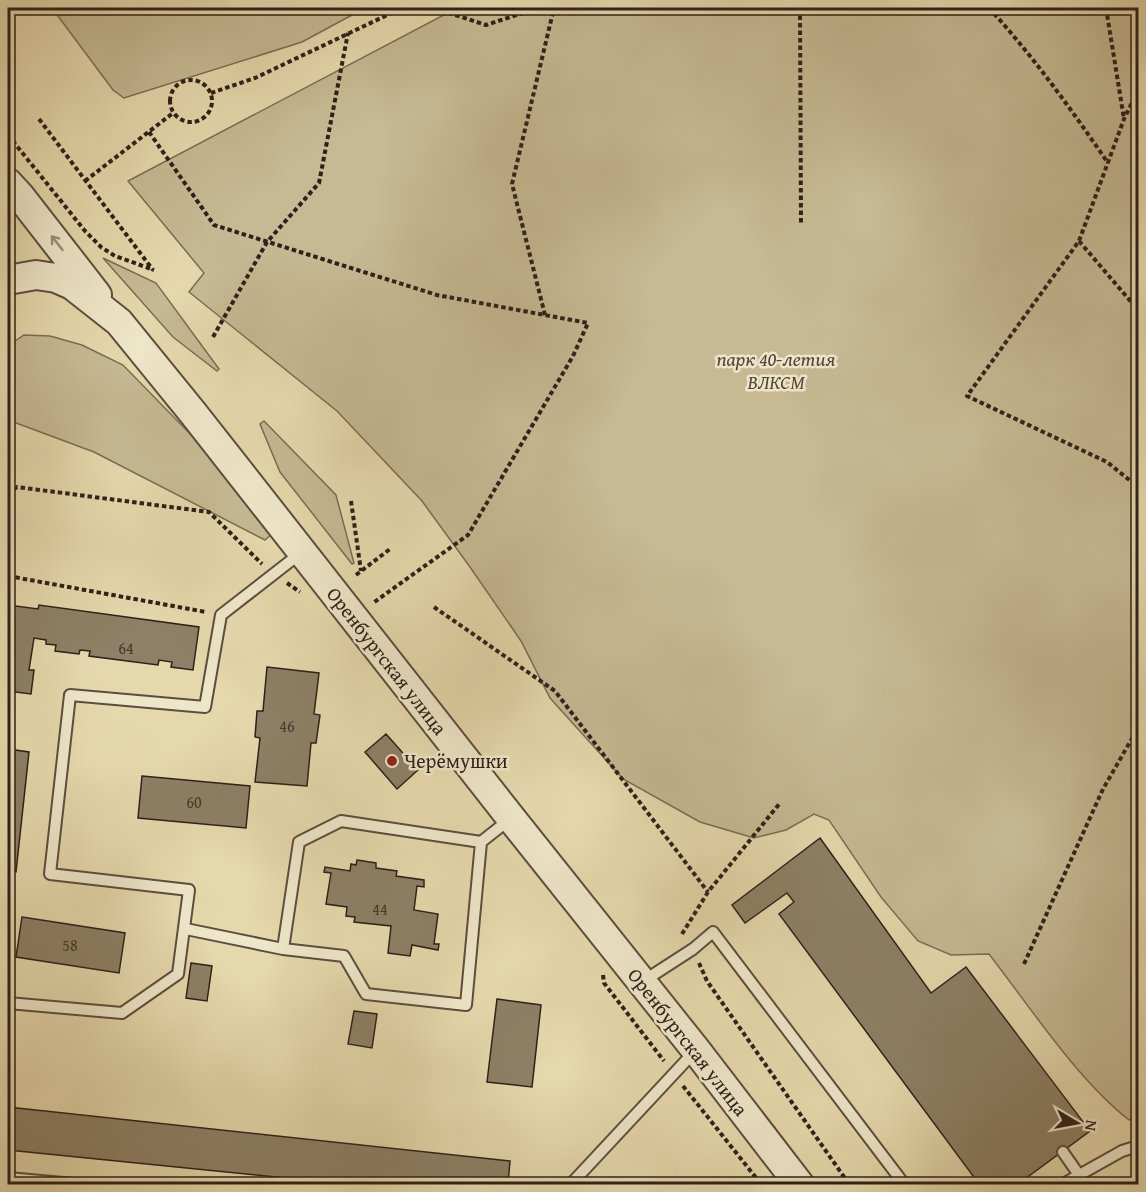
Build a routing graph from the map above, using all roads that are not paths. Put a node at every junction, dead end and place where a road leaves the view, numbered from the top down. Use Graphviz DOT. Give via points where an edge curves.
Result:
graph roads {
  1 [pos="8,183"];
  2 [pos="8,280"];
  3 [pos="119,322"];
  4 [pos="302,551"];
  5 [pos="511,818"];
  6 [pos="481,842"];
  7 [pos="186,929"];
  8 [pos="283,949"];
  9 [pos="642,982"];
  10 [pos="8,1003"];
  11 [pos="696,1050"];
  12 [pos="1138,1146"];
  13 [pos="1063,1152"];
  14 [pos="1079,1175"];
  15 [pos="8,1178"];
  16 [pos="74,1185"];
  17 [pos="571,1185"];
  18 [pos="799,1185"];
  19 [pos="904,1185"];
  20 [pos="1062,1185"];
  3 -- 1 [label="street, one-way"];
  2 -- 3 [label="street, Оренбургская улица" via="36,275 56,278 72,285"];
  3 -- 4 [label="street, Оренбургская улица"];
  4 -- 5 [label="street, Оренбургская улица"];
  4 -- 7 [label="lane" via="221,615 205,707 70,695 50,874 189,890"];
  5 -- 6 [label="lane"];
  5 -- 9 [label="street, Оренбургская улица"];
  6 -- 8 [label="lane" via="340,821 299,842"];
  6 -- 8 [label="lane" via="466,1005 366,994 344,956"];
  7 -- 8 [label="lane"];
  7 -- 10 [label="lane" via="178,974 122,1013"];
  9 -- 11 [label="street, Оренбургская улица"];
  9 -- 19 [label="lane" via="713,932"];
  11 -- 17 [label="lane"];
  11 -- 18 [label="street, Оренбургская улица"];
  12 -- 14 [label="lane" via="1122,1150"];
  13 -- 14 [label="lane"];
  14 -- 20 [label="lane"];
  15 -- 16 [label="lane"];
}
